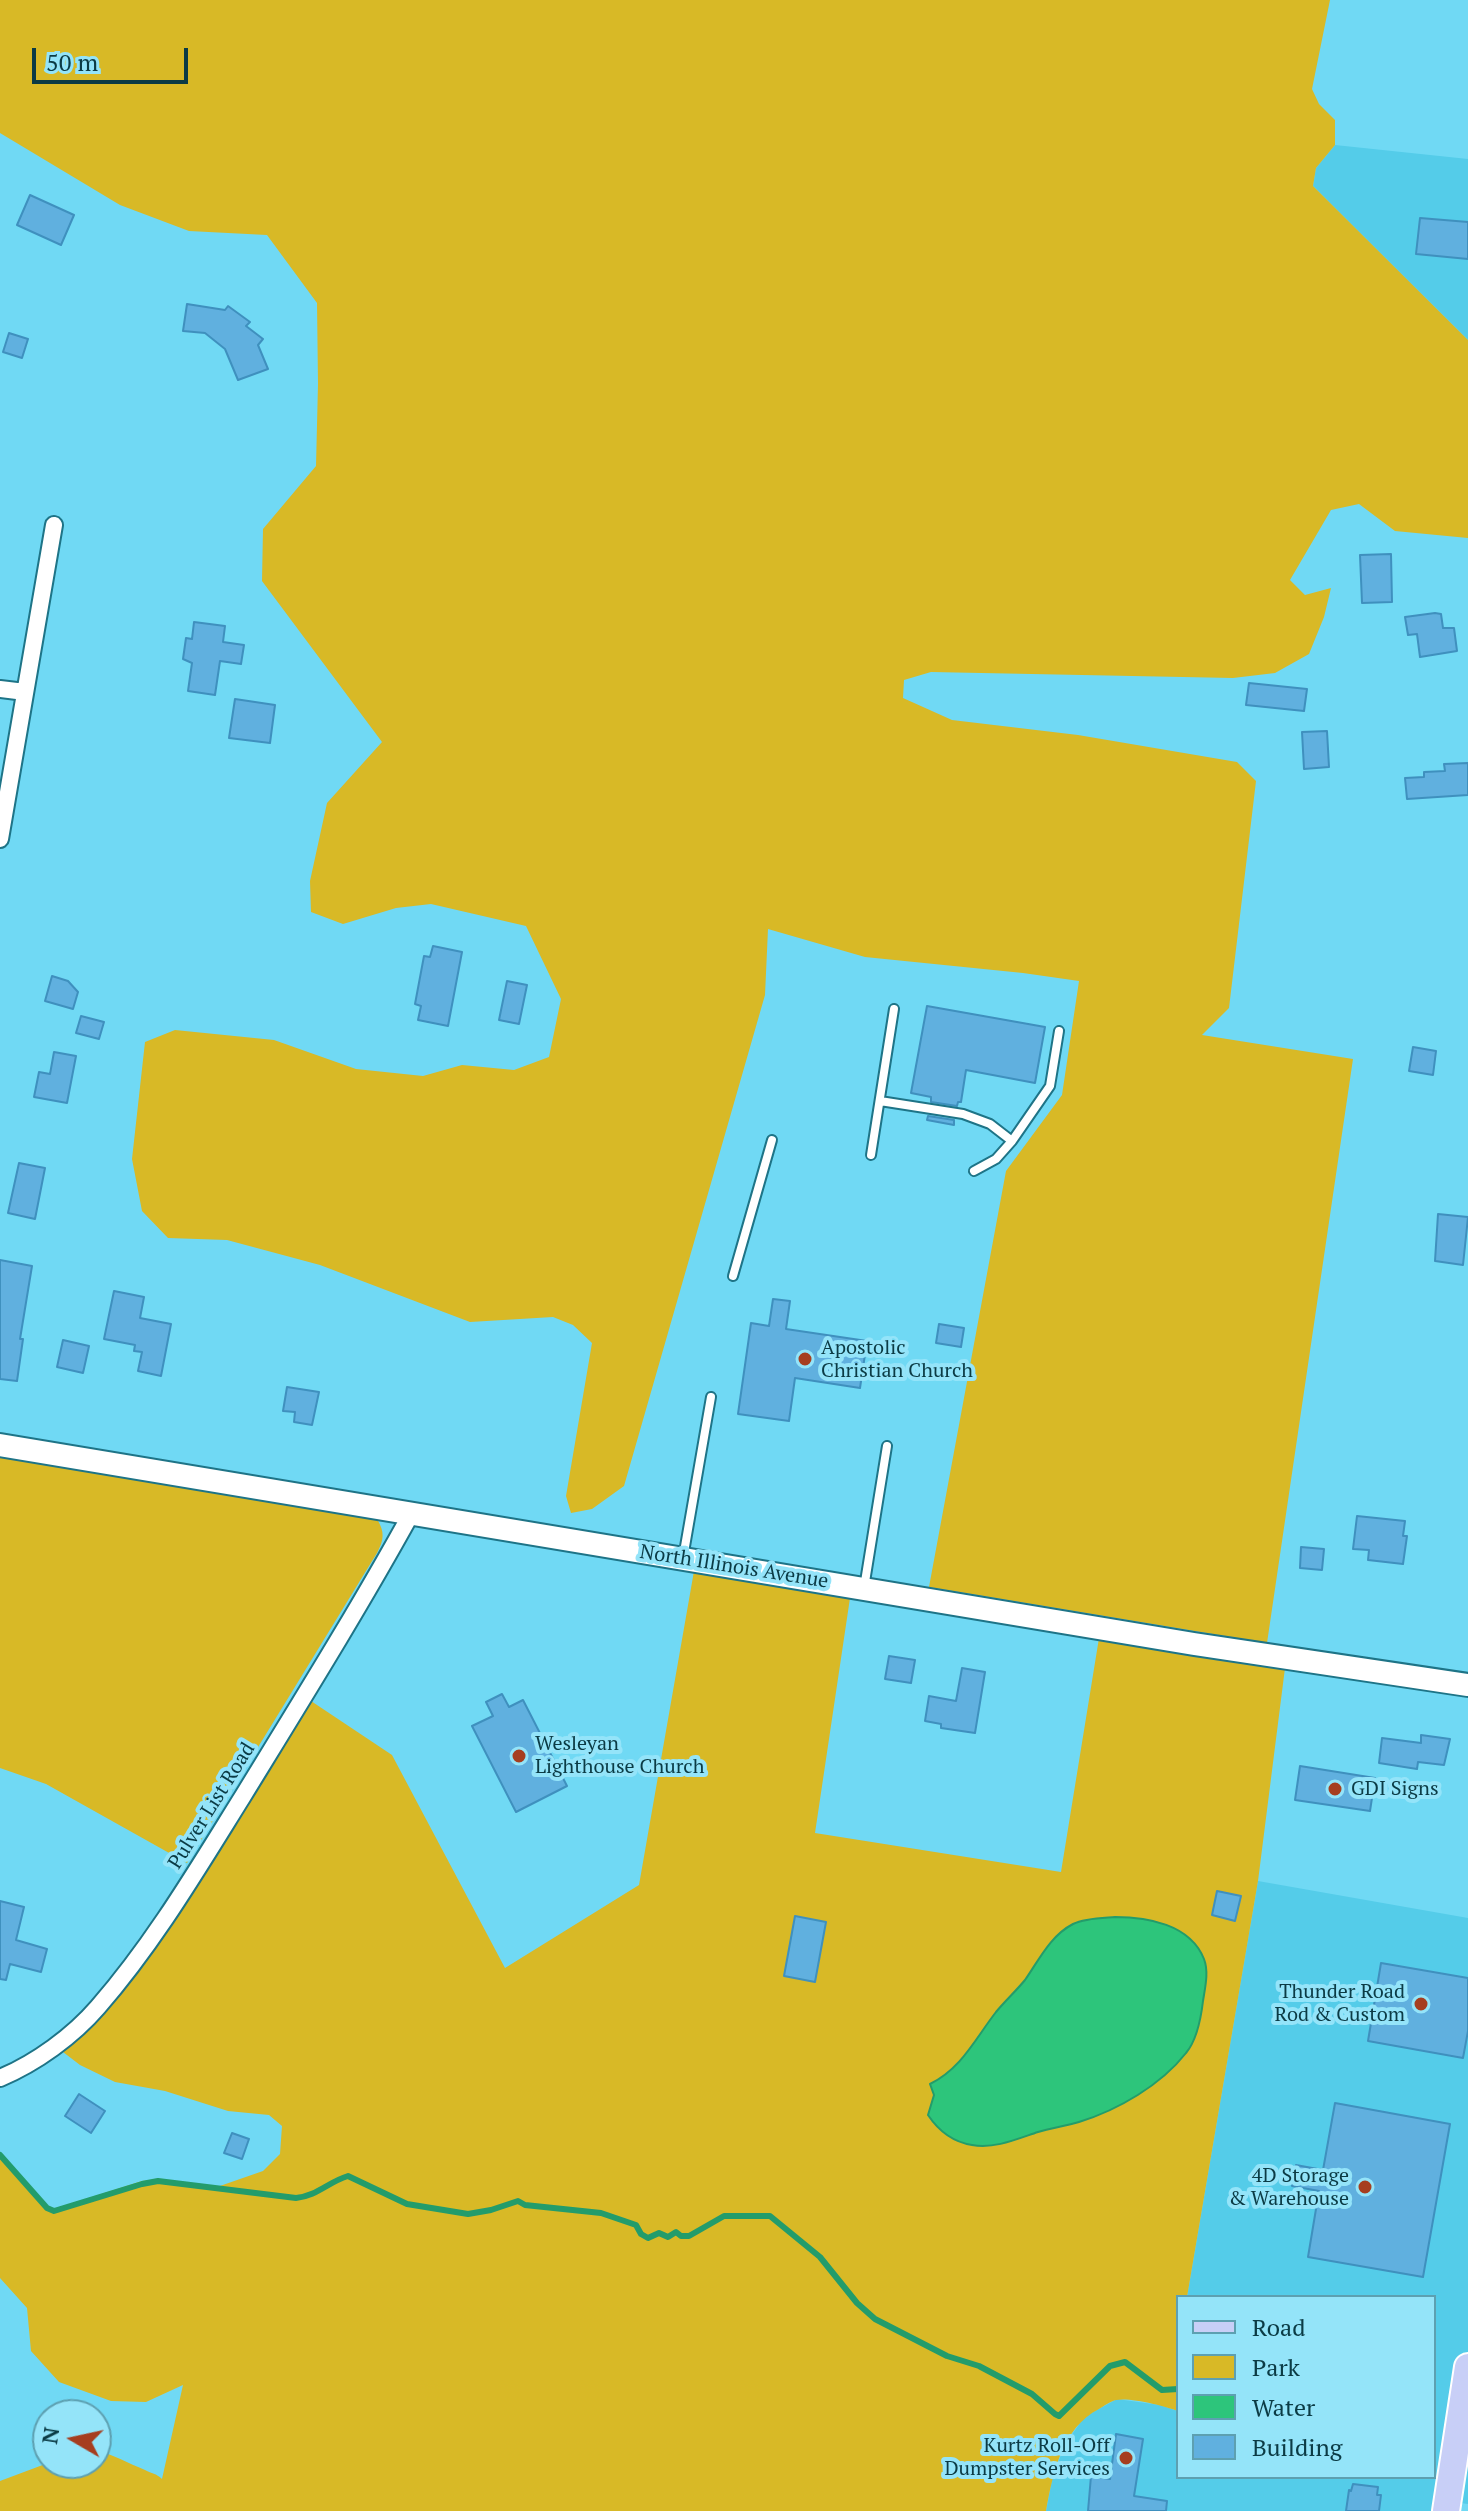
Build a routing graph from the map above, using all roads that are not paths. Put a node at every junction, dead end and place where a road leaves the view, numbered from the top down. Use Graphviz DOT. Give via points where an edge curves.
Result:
graph roads {
  1 [pos="54,525"];
  2 [pos="0,689"];
  3 [pos="25,692"];
  4 [pos="0,839"];
  5 [pos="894,1009"];
  6 [pos="1059,1031"];
  7 [pos="880,1101"];
  8 [pos="772,1140"];
  9 [pos="1012,1141"];
  10 [pos="871,1155"];
  11 [pos="974,1171"];
  12 [pos="733,1276"];
  13 [pos="711,1397"];
  14 [pos="0,1445"];
  15 [pos="887,1446"];
  16 [pos="411,1514"];
  17 [pos="683,1559"];
  18 [pos="864,1589"];
  19 [pos="1468,1685"];
  20 [pos="0,2078"];
  21 [pos="1468,2367"];
  22 [pos="1461,2460"];
  23 [pos="1446,2511"];
  1 -- 3 [label="street"];
  2 -- 3 [label="street"];
  3 -- 4 [label="street"];
  5 -- 7 [label="lane"];
  6 -- 9 [label="lane" via="1050,1086"];
  7 -- 9 [label="lane" via="963,1114 990,1124"];
  7 -- 10 [label="lane"];
  8 -- 12 [label="lane"];
  9 -- 11 [label="lane" via="996,1159"];
  13 -- 17 [label="lane"];
  14 -- 16 [label="street, North Illinois Avenue"];
  15 -- 18 [label="lane"];
  16 -- 17 [label="street, North Illinois Avenue"];
  16 -- 20 [label="street, Pulver List Road" via="265,1760 135,1961 72,2032"];
  17 -- 18 [label="street, North Illinois Avenue"];
  18 -- 19 [label="street, North Illinois Avenue"];
  21 -- 22 [label="main road"];
  22 -- 23 [label="main road"];
}
